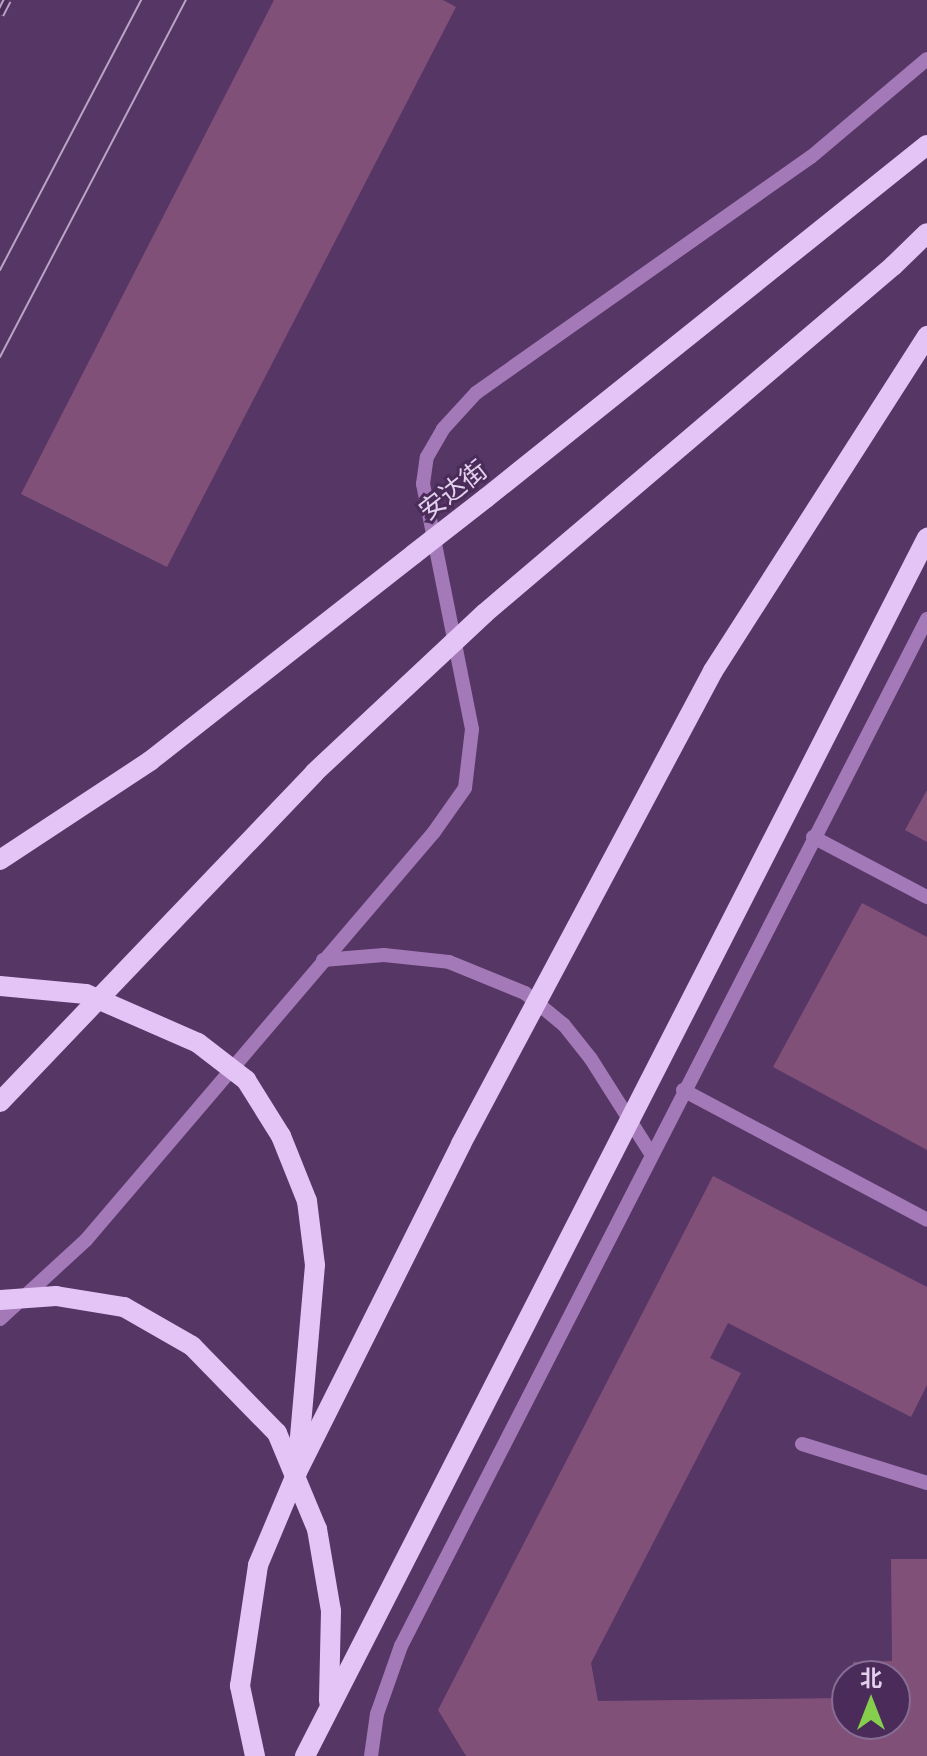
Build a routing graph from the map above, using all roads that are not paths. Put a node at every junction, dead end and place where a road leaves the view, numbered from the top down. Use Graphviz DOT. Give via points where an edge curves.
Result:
graph roads {
  1 [pos="927,59"];
  2 [pos="927,145"];
  3 [pos="927,233"];
  4 [pos="927,336"];
  5 [pos="927,538"];
  6 [pos="927,619"];
  7 [pos="813,837"];
  8 [pos="0,860"];
  9 [pos="927,897"];
  10 [pos="323,960"];
  11 [pos="0,986"];
  12 [pos="683,1090"];
  13 [pos="0,1102"];
  14 [pos="650,1152"];
  15 [pos="927,1220"];
  16 [pos="0,1300"];
  17 [pos="0,1319"];
  18 [pos="802,1444"];
  19 [pos="297,1472"];
  20 [pos="927,1483"];
  21 [pos="329,1709"];
  22 [pos="255,1756"];
  23 [pos="305,1756"];
  24 [pos="371,1756"];
  1 -- 10 [label="street" via="811,157 476,393 443,429 427,457 423,484 472,729 472,758 465,788 434,832"];
  2 -- 8 [label="main road, 安达街, bridge" via="150,761"];
  3 -- 13 [label="main road, bridge" via="485,613 364,726 178,911"];
  4 -- 19 [label="main road, bridge" via="713,671 461,1144"];
  5 -- 21 [label="main road, bridge"];
  6 -- 7 [label="street"];
  7 -- 9 [label="street"];
  7 -- 12 [label="street"];
  10 -- 14 [label="street" via="384,955 449,962 525,993 564,1025 591,1059"];
  10 -- 17 [label="street" via="86,1240"];
  11 -- 19 [label="main road, bridge" via="86,994 198,1043 246,1080 281,1136 307,1201 315,1265"];
  12 -- 14 [label="street"];
  12 -- 15 [label="street"];
  14 -- 24 [label="street" via="401,1646 377,1714"];
  16 -- 21 [label="main road, bridge" via="56,1296 124,1307 192,1346 277,1433 317,1529 331,1611"];
  18 -- 20 [label="street"];
  19 -- 22 [label="main road" via="258,1565 244,1633 240,1686"];
  21 -- 23 [label="main road, bridge"];
}
